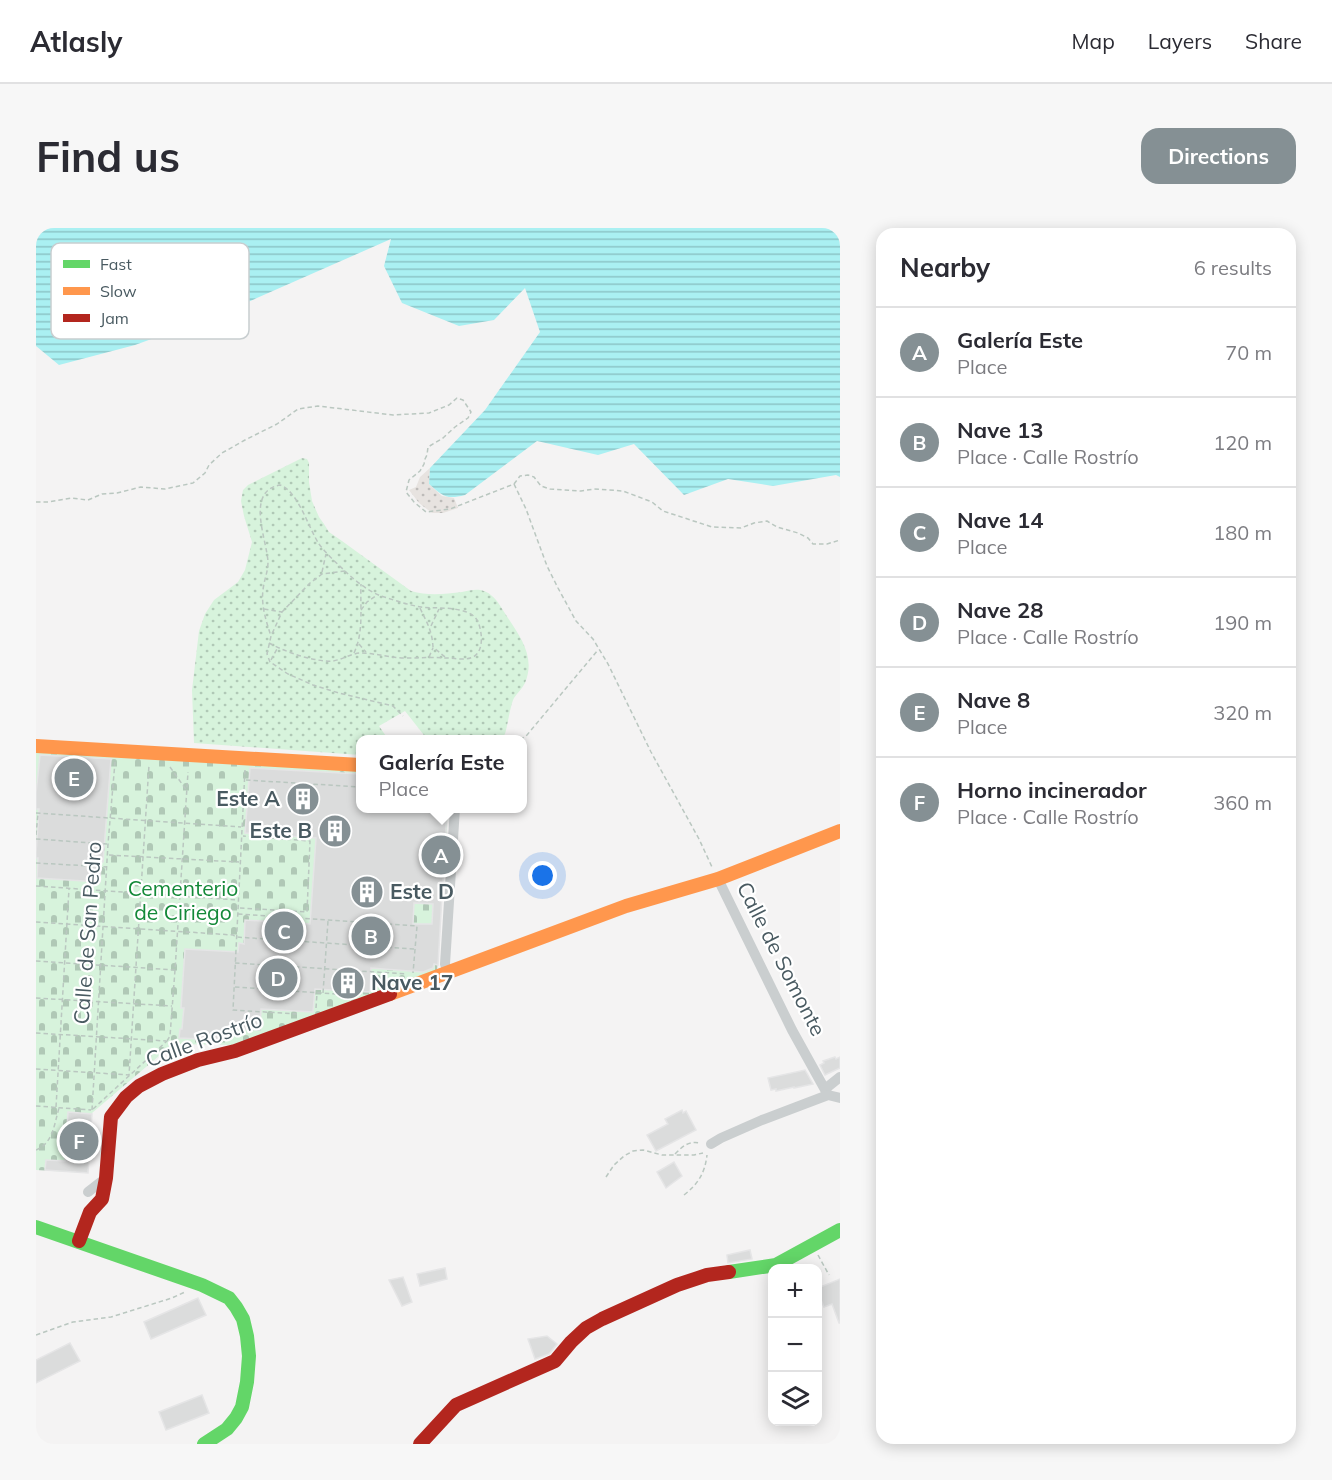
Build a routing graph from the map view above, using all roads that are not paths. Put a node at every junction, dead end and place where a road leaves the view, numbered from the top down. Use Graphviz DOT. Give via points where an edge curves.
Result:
graph roads {
  1 [pos="36,746"];
  2 [pos="356,765"];
  3 [pos="455,813"];
  4 [pos="840,831"];
  5 [pos="717,879"];
  6 [pos="448,973"];
  7 [pos="840,1077"];
  8 [pos="827,1092"];
  9 [pos="840,1098"];
  10 [pos="711,1144"];
  11 [pos="106,1178"];
  12 [pos="88,1192"];
  13 [pos="36,1227"];
  14 [pos="840,1230"];
  15 [pos="79,1241"];
  16 [pos="204,1444"];
  17 [pos="420,1444"];
  1 -- 2 [label="street"];
  3 -- 6 [label="street" via="445,964"];
  4 -- 5 [label="street"];
  5 -- 6 [label="street, Calle Rostrío" via="626,906"];
  5 -- 8 [label="street, Calle de Somonte"];
  6 -- 11 [label="street, Calle Rostrío" via="235,1051 198,1060 139,1086 111,1117"];
  7 -- 8 [label="street"];
  8 -- 9 [label="street"];
  8 -- 10 [label="street"];
  11 -- 12 [label="street"];
  11 -- 15 [label="street, Calle Rostrío" via="102,1199 90,1212"];
  13 -- 15 [label="street"];
  14 -- 17 [label="street" via="776,1265 707,1275 586,1328 555,1361 456,1405"];
  15 -- 16 [label="street" via="202,1285 229,1298 236,1307 243,1319 249,1356 242,1407 227,1429"];
}
